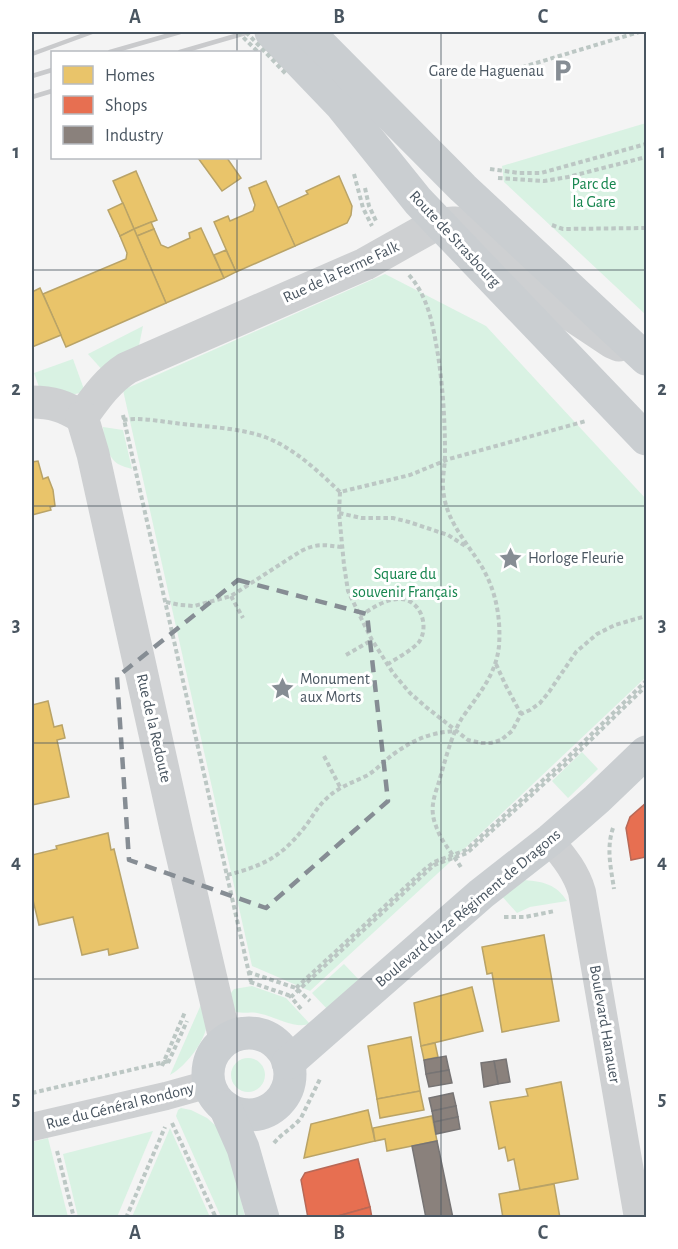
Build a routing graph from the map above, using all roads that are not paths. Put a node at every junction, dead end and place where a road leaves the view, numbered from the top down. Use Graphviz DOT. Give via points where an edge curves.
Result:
graph roads {
  1 [pos="289,47"];
  2 [pos="441,224"];
  3 [pos="644,357"];
  4 [pos="32,402"];
  5 [pos="82,417"];
  6 [pos="646,439"];
  7 [pos="646,752"];
  8 [pos="550,840"];
  9 [pos="225,1039"];
  10 [pos="288,1063"];
  11 [pos="217,1095"];
  12 [pos="274,1106"];
  13 [pos="32,1127"];
  14 [pos="261,1202"];
  15 [pos="638,1218"];
  1 -- 2 [label="main road, Route de Strasbourg"];
  1 -- 3 [label="main road" via="463,188"];
  2 -- 3 [label="street, Rue de la Ferme Falk" via="467,224 558,306 612,342"];
  2 -- 5 [label="street, Rue de la Ferme Falk" via="364,264 127,368 107,385"];
  2 -- 6 [label="main road, Route de Strasbourg"];
  4 -- 5 [label="street" via="53,403"];
  5 -- 9 [label="street, Rue de la Redoute"];
  7 -- 8 [label="main road, Boulevard du 2e Régiment de Dragons"];
  8 -- 10 [label="main road, Boulevard du 2e Régiment de Dragons" via="481,894"];
  8 -- 15 [label="street, Boulevard Hanauer" via="567,860 582,892"];
  9 -- 10 [label="main road" via="248,1033 266,1036 281,1048"];
  9 -- 11 [label="main road" via="214,1051 207,1072"];
  10 -- 12 [label="main road" via="289,1082"];
  11 -- 12 [label="main road" via="236,1113 244,1115 258,1114"];
  11 -- 13 [label="street, Rue du Général Rondony" via="166,1096"];
  11 -- 14 [label="main road" via="235,1128"];
  12 -- 14 [label="main road" via="261,1145"];
}
